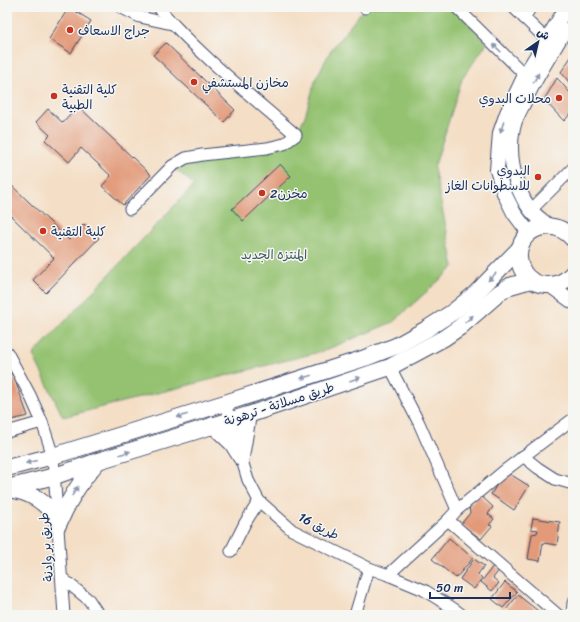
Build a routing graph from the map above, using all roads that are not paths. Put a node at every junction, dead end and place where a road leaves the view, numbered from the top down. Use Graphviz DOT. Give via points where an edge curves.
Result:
graph roads {
  1 [pos="120,7"];
  2 [pos="158,7"];
  3 [pos="456,7"];
  4 [pos="513,7"];
  5 [pos="531,7"];
  6 [pos="567,7"];
  7 [pos="573,16"];
  8 [pos="524,18"];
  9 [pos="172,24"];
  10 [pos="551,44"];
  11 [pos="525,75"];
  12 [pos="573,168"];
  13 [pos="130,209"];
  14 [pos="531,210"];
  15 [pos="549,226"];
  16 [pos="529,233"];
  17 [pos="571,234"];
  18 [pos="519,248"];
  19 [pos="573,273"];
  20 [pos="530,280"];
  21 [pos="551,286"];
  22 [pos="573,302"];
  23 [pos="7,352"];
  24 [pos="390,367"];
  25 [pos="225,403"];
  26 [pos="248,415"];
  27 [pos="230,420"];
  28 [pos="42,422"];
  29 [pos="572,422"];
  30 [pos="213,425"];
  31 [pos="7,432"];
  32 [pos="53,456"];
  33 [pos="524,456"];
  34 [pos="241,457"];
  35 [pos="98,461"];
  36 [pos="7,468"];
  37 [pos="55,476"];
  38 [pos="573,484"];
  39 [pos="7,488"];
  40 [pos="259,501"];
  41 [pos="457,510"];
  42 [pos="448,520"];
  43 [pos="58,522"];
  44 [pos="231,551"];
  45 [pos="369,568"];
  46 [pos="388,575"];
  47 [pos="62,578"];
  48 [pos="573,603"];
  49 [pos="64,615"];
  50 [pos="99,615"];
  51 [pos="355,615"];
  52 [pos="462,615"];
  53 [pos="558,615"];
  54 [pos="572,615"];
  1 -- 9 [label="street" via="140,17"];
  2 -- 9 [label="street"];
  11 -- 3 [label="street, one-way"];
  4 -- 8 [label="street"];
  5 -- 8 [label="street"];
  6 -- 10 [label="main road"];
  7 -- 10 [label="main road"];
  8 -- 10 [label="street"];
  9 -- 13 [label="street" via="208,59 296,135 284,144 266,148 186,158 172,166"];
  10 -- 11 [label="main road"];
  14 -- 10 [label="main road, one-way" via="515,179 511,158 512,137 520,110"];
  11 -- 16 [label="main road, one-way" via="500,133 497,170 504,194"];
  12 -- 14 [label="street"];
  14 -- 15 [label="main road"];
  15 -- 16 [label="highway"];
  15 -- 17 [label="highway"];
  16 -- 18 [label="highway, طريق مسلاتة - ترهونة"];
  18 -- 20 [label="highway" via="520,266"];
  18 -- 25 [label="highway, طريق مسلاتة - ترهونة, one-way" via="475,294 453,312 396,346"];
  19 -- 21 [label="highway" via="560,284"];
  20 -- 21 [label="highway" via="540,285"];
  24 -- 20 [label="highway, طريق مسلاتة - ترهونة, one-way" via="444,338 510,286"];
  21 -- 22 [label="main road"];
  23 -- 28 [label="street, طريق بر وادنة"];
  26 -- 24 [label="highway, طريق مسلاتة - ترهونة, one-way"];
  24 -- 41 [label="street" via="419,423"];
  25 -- 27 [label="street, طريق 16"];
  25 -- 32 [label="highway, طريق مسلاتة - ترهونة, one-way"];
  26 -- 27 [label="highway, طريق مسلاتة - ترهونة"];
  26 -- 34 [label="highway"];
  27 -- 30 [label="highway, طريق مسلاتة - ترهونة"];
  27 -- 34 [label="street, طريق 16"];
  28 -- 31 [label="street"];
  28 -- 32 [label="street, طريق بر وادنة"];
  29 -- 33 [label="street"];
  30 -- 34 [label="highway" via="232,443"];
  35 -- 30 [label="highway, طريق مسلاتة - ترهونة, one-way"];
  32 -- 36 [label="highway, طريق مسلاتة - ترهونة, one-way"];
  32 -- 37 [label="street, طريق بر وادنة"];
  33 -- 38 [label="street" via="555,478"];
  33 -- 41 [label="street"];
  34 -- 40 [label="street, طريق 16" via="248,480"];
  35 -- 37 [label="highway, طريق مسلاتة - ترهونة"];
  43 -- 35 [label="highway, one-way" via="75,491"];
  37 -- 39 [label="highway, طريق مسلاتة - ترهونة"];
  37 -- 43 [label="street, طريق بر وادنة"];
  39 -- 43 [label="highway" via="40,500 50,509"];
  40 -- 44 [label="street"];
  40 -- 45 [label="street, طريق 16" via="292,530"];
  41 -- 42 [label="street"];
  42 -- 46 [label="street"];
  42 -- 53 [label="street"];
  43 -- 47 [label="street, طريق بر وادنة"];
  45 -- 46 [label="street, طريق 16"];
  45 -- 51 [label="street"];
  46 -- 52 [label="street, طريق 16" via="424,590"];
  47 -- 49 [label="street, طريق بر وادنة"];
  47 -- 50 [label="street" via="89,600"];
  48 -- 54 [label="street"];
}
